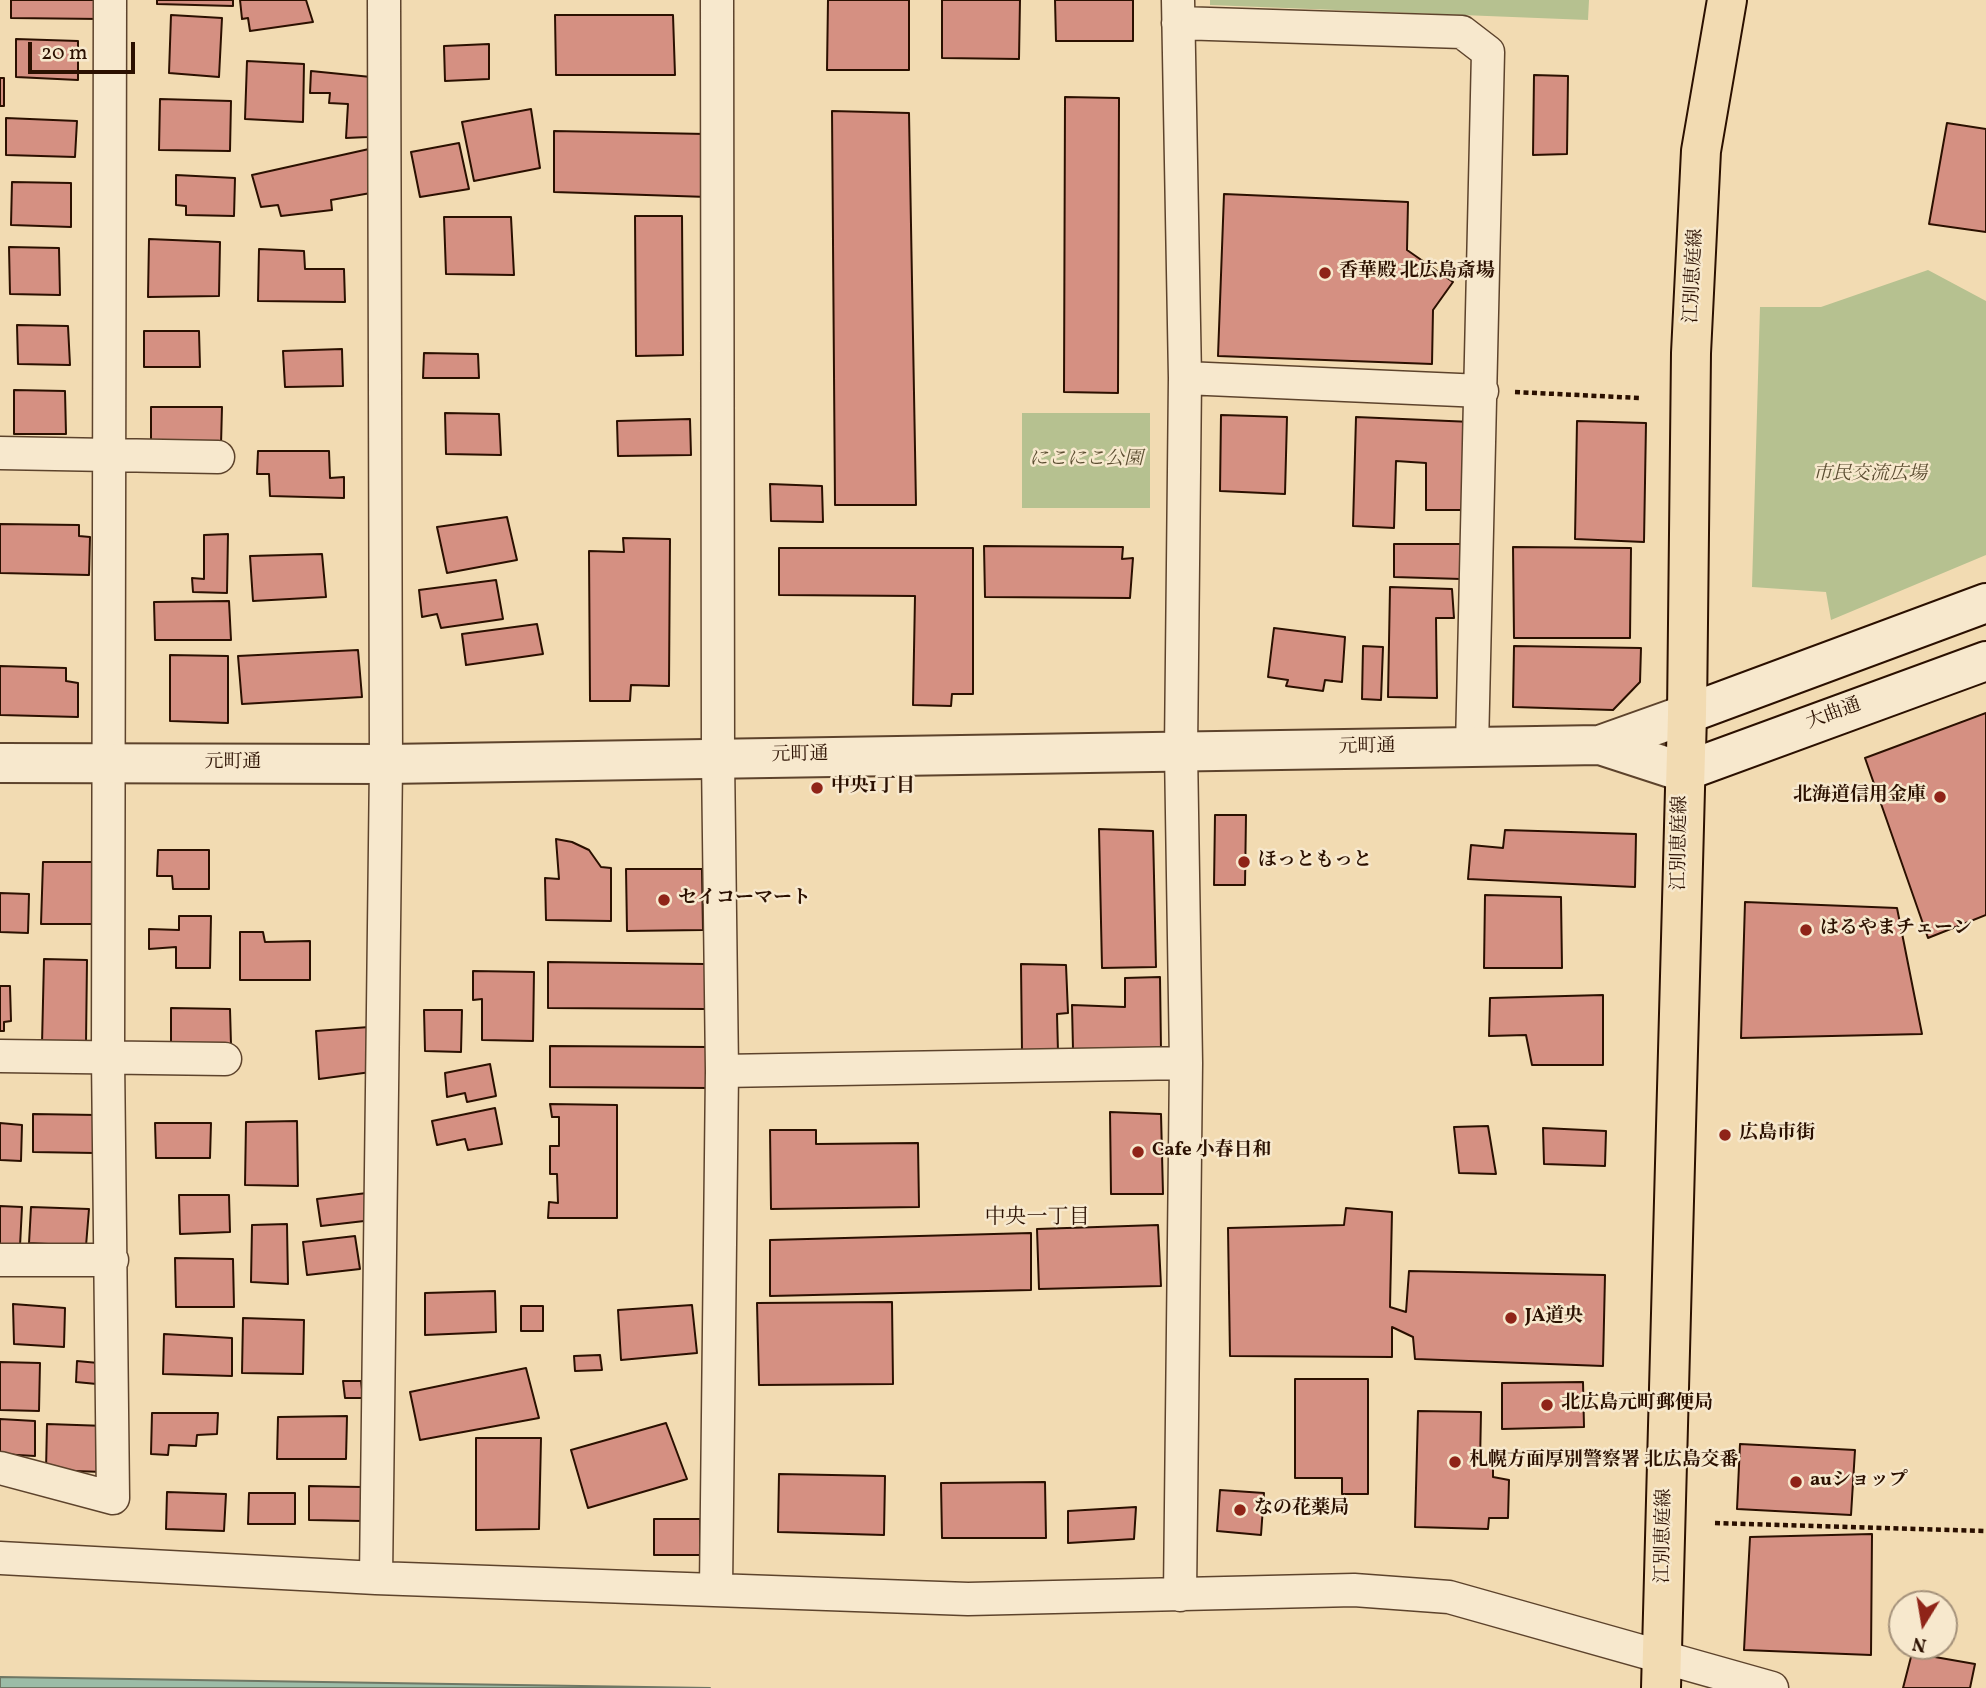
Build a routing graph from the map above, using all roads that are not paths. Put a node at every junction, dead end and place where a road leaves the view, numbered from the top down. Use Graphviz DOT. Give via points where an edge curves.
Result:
graph roads {
  1 [pos="110,0"];
  2 [pos="384,0"];
  3 [pos="717,0"];
  4 [pos="1727,0"];
  5 [pos="1178,11"];
  6 [pos="1185,378"];
  7 [pos="1482,391"];
  8 [pos="0,453"];
  9 [pos="108,455"];
  10 [pos="218,457"];
  11 [pos="1986,603"];
  12 [pos="1986,661"];
  13 [pos="1687,714"];
  14 [pos="1600,745"];
  15 [pos="1472,747"];
  16 [pos="1181,750"];
  17 [pos="718,758"];
  18 [pos="0,763"];
  19 [pos="107,764"];
  20 [pos="386,764"];
  21 [pos="1683,772"];
  22 [pos="0,1056"];
  23 [pos="108,1057"];
  24 [pos="225,1059"];
  25 [pos="1186,1063"];
  26 [pos="722,1071"];
  27 [pos="0,1260"];
  28 [pos="111,1260"];
  29 [pos="0,1468"];
  30 [pos="0,1558"];
  31 [pos="376,1578"];
  32 [pos="716,1588"];
  33 [pos="1180,1595"];
  34 [pos="1662,1673"];
  35 [pos="1772,1688"];
  1 -- 9 [label="street"];
  2 -- 20 [label="street"];
  3 -- 17 [label="street"];
  4 -- 13 [label="main road, 江別恵庭線" via="1701,151 1691,353"];
  5 -- 6 [label="street"];
  5 -- 7 [label="street" via="1462,32 1488,52"];
  6 -- 7 [label="street"];
  6 -- 16 [label="street"];
  7 -- 15 [label="street"];
  8 -- 9 [label="street"];
  9 -- 10 [label="street"];
  9 -- 19 [label="street"];
  11 -- 13 [label="street"];
  12 -- 21 [label="street, 大曲通"];
  13 -- 14 [label="street"];
  13 -- 21 [label="main road, 江別恵庭線"];
  14 -- 15 [label="street, 元町通"];
  14 -- 21 [label="street"];
  15 -- 16 [label="street, 元町通"];
  16 -- 17 [label="street, 元町通"];
  16 -- 25 [label="street"];
  17 -- 20 [label="street, 元町通"];
  17 -- 26 [label="street"];
  18 -- 19 [label="street, 元町通"];
  19 -- 20 [label="street, 元町通"];
  19 -- 23 [label="street"];
  20 -- 31 [label="street"];
  21 -- 34 [label="main road, 江別恵庭線"];
  22 -- 23 [label="street"];
  23 -- 24 [label="street"];
  23 -- 28 [label="street"];
  25 -- 26 [label="street"];
  25 -- 33 [label="street"];
  26 -- 32 [label="street"];
  27 -- 28 [label="street"];
  28 -- 29 [label="street" via="113,1498"];
  30 -- 31 [label="street"];
  31 -- 32 [label="street"];
  32 -- 33 [label="street" via="968,1599"];
  33 -- 34 [label="street" via="1354,1590 1449,1597"];
  34 -- 35 [label="street"];
}
